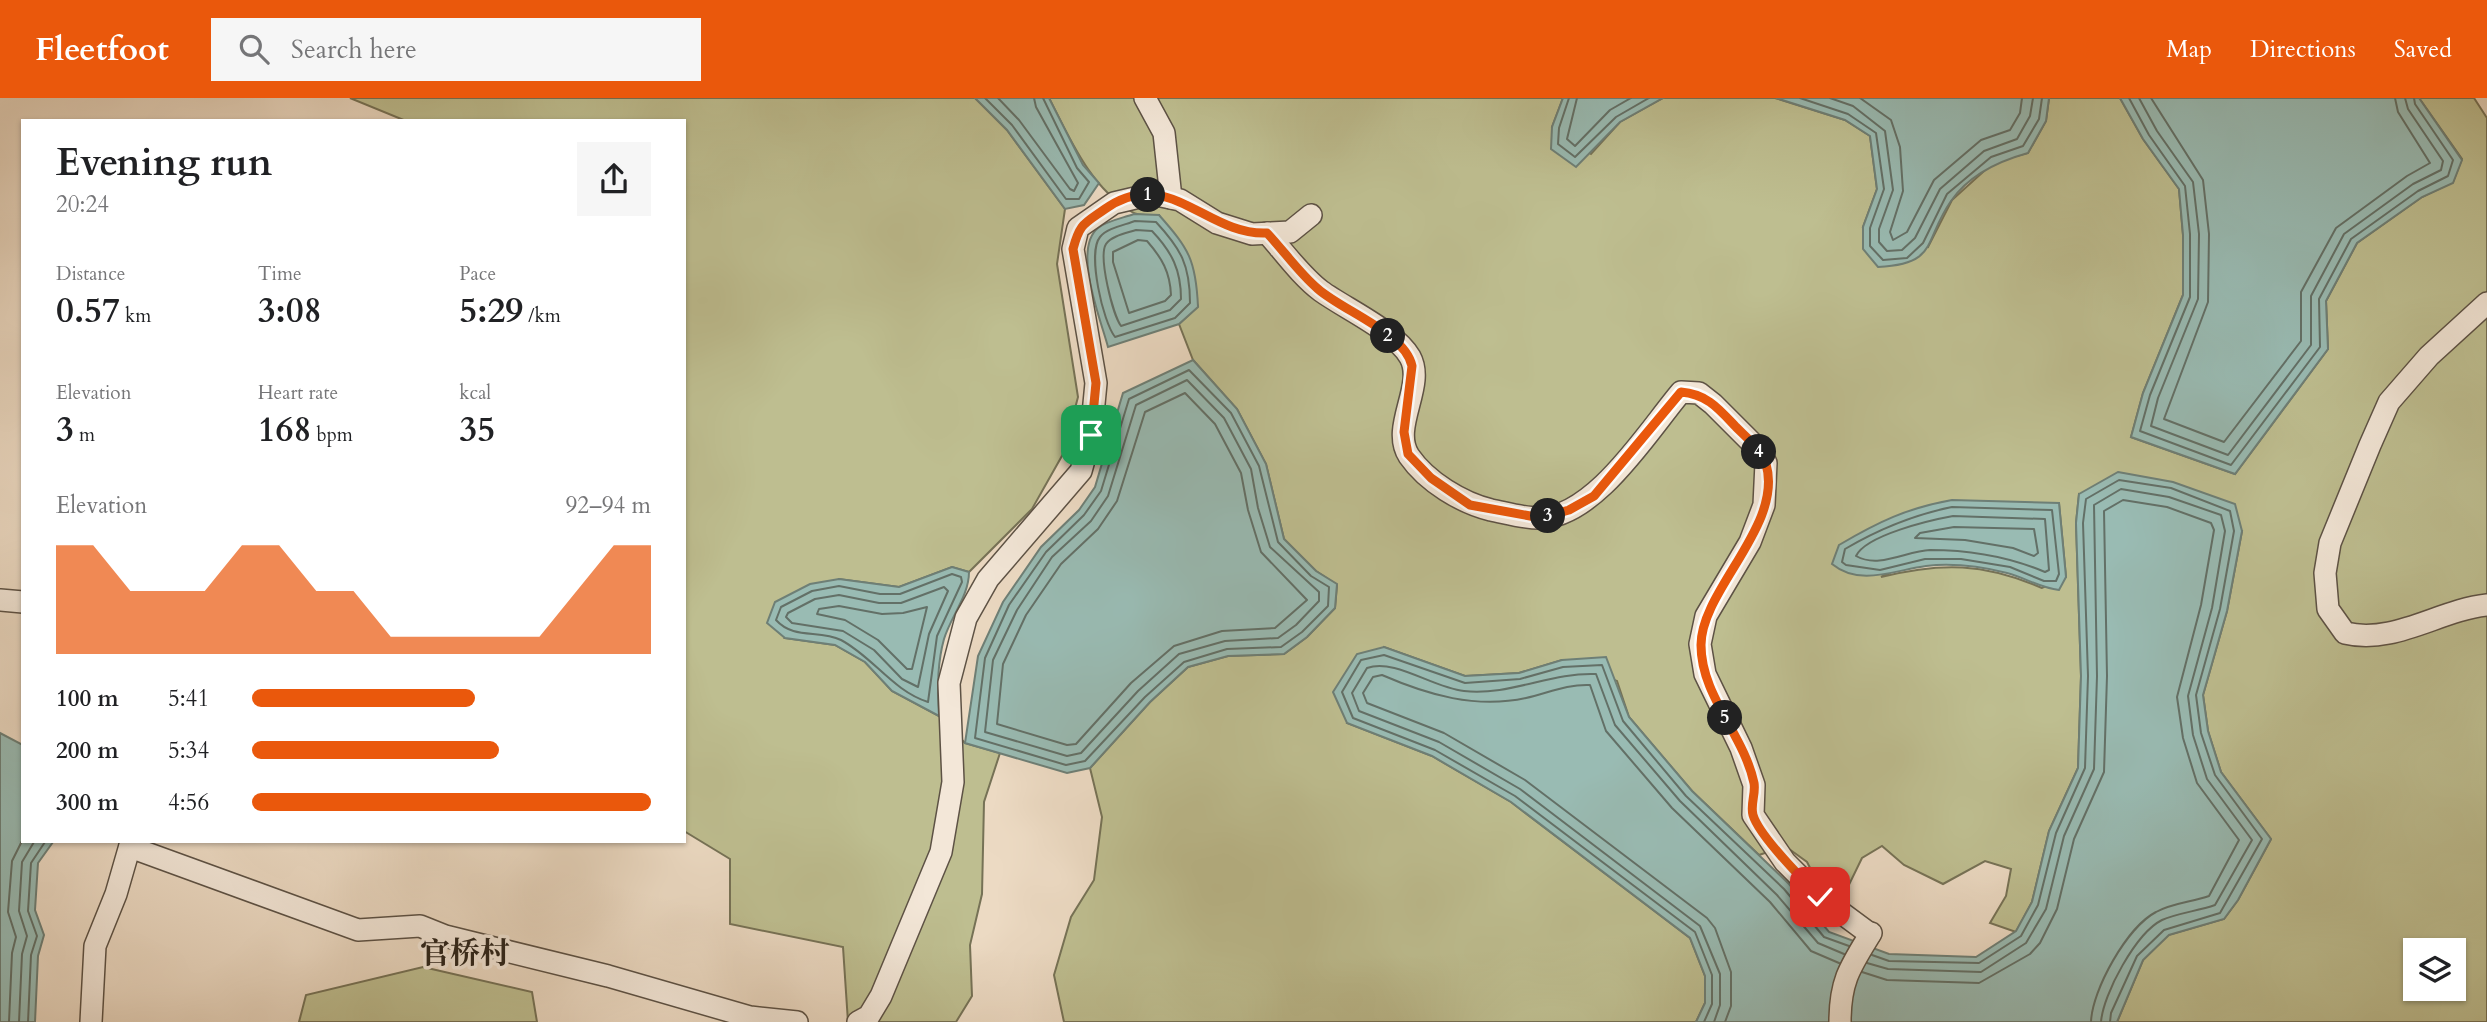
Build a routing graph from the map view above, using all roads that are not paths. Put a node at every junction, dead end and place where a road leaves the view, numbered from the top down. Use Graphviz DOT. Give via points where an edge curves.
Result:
graph roads {
  1 [pos="1145,98"];
  2 [pos="1171,198"];
  3 [pos="1311,215"];
  4 [pos="1267,233"];
  5 [pos="2487,303"];
  6 [pos="0,600"];
  7 [pos="21,602"];
  8 [pos="2487,605"];
  9 [pos="130,845"];
  10 [pos="91,1022"];
  11 [pos="797,1022"];
  12 [pos="858,1022"];
  13 [pos="1840,1022"];
  1 -- 2 [label="street" via="1164,133"];
  2 -- 4 [label="street" via="1217,223 1252,234"];
  2 -- 12 [label="street" via="1152,194 1114,203 1078,228 1073,249 1096,383 1091,435 1081,471 988,579 966,618 950,683 953,782 941,852 881,996 869,1016"];
  3 -- 4 [label="street" via="1290,232"];
  4 -- 13 [label="street" via="1318,289 1399,343 1411,359 1404,432 1408,454 1431,478 1470,505 1541,518 1569,510 1594,496 1681,392 1699,393 1757,448 1766,463 1764,505 1750,542 1706,616 1700,644 1705,674 1754,785 1753,815 1785,862 1820,897 1871,933 1840,991"];
  5 -- 8 [label="street" via="2429,356 2389,402 2329,543 2325,573 2328,609 2346,633 2362,637"];
  6 -- 7 [label="street"];
  9 -- 10 [label="street" via="95,946"];
  9 -- 11 [label="street" via="358,930 420,926 750,1017"];
}
